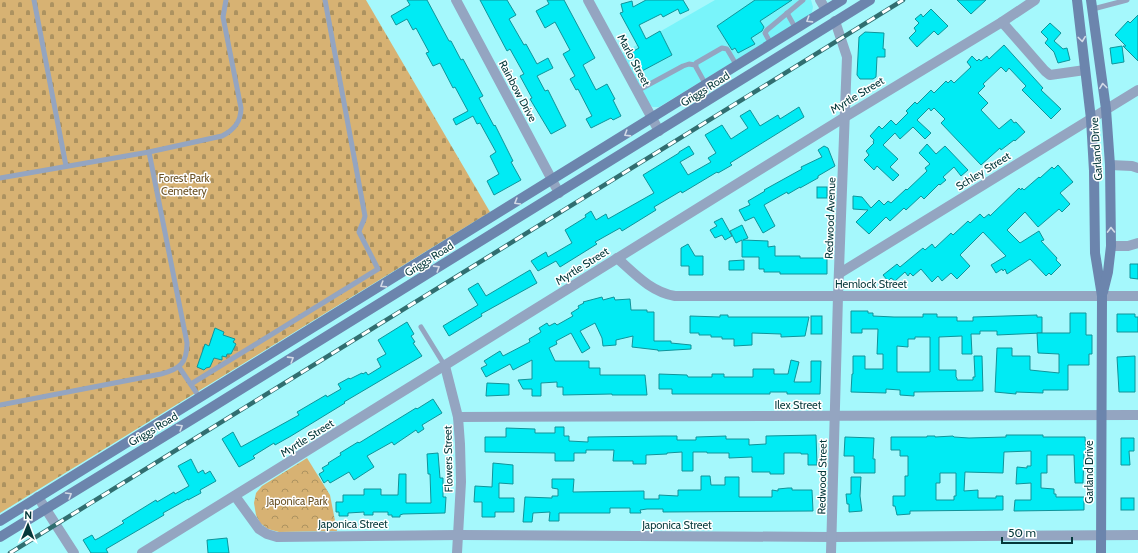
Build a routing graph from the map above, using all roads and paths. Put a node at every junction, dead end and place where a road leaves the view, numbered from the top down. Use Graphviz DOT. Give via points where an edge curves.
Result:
graph roads {
  1 [pos="34,0"];
  2 [pos="226,0"];
  3 [pos="325,0"];
  4 [pos="456,0"];
  5 [pos="803,0"];
  6 [pos="820,0"];
  7 [pos="842,0"];
  8 [pos="857,0"];
  9 [pos="870,0"];
  10 [pos="1035,0"];
  11 [pos="1078,0"];
  12 [pos="1127,0"];
  13 [pos="591,1"];
  14 [pos="1092,5"];
  15 [pos="826,10"];
  16 [pos="787,13"];
  17 [pos="835,21"];
  18 [pos="1002,22"];
  19 [pos="796,29"];
  20 [pos="772,44"];
  21 [pos="786,52"];
  22 [pos="695,65"];
  23 [pos="737,66"];
  24 [pos="1085,70"];
  25 [pos="743,79"];
  26 [pos="706,85"];
  27 [pos="1138,90"];
  28 [pos="637,91"];
  29 [pos="1106,109"];
  30 [pos="845,117"];
  31 [pos="652,118"];
  32 [pos="1091,119"];
  33 [pos="659,131"];
  34 [pos="149,152"];
  35 [pos="1110,165"];
  36 [pos="66,166"];
  37 [pos="1138,168"];
  38 [pos="0,178"];
  39 [pos="552,180"];
  40 [pos="559,193"];
  41 [pos="1138,243"];
  42 [pos="1111,246"];
  43 [pos="617,258"];
  44 [pos="840,273"];
  45 [pos="396,277"];
  46 [pos="403,289"];
  47 [pos="838,296"];
  48 [pos="1102,296"];
  49 [pos="1138,296"];
  50 [pos="422,327"];
  51 [pos="445,366"];
  52 [pos="179,367"];
  53 [pos="191,384"];
  54 [pos="200,398"];
  55 [pos="0,405"];
  56 [pos="1138,415"];
  57 [pos="1102,416"];
  58 [pos="458,417"];
  59 [pos="835,417"];
  60 [pos="236,496"];
  61 [pos="38,497"];
  62 [pos="45,509"];
  63 [pos="0,521"];
  64 [pos="1101,535"];
  65 [pos="1138,535"];
  66 [pos="459,536"];
  67 [pos="0,537"];
  68 [pos="832,537"];
  69 [pos="74,553"];
  70 [pos="142,553"];
  71 [pos="457,553"];
  72 [pos="831,553"];
  73 [pos="1101,553"];
  1 -- 36 [label="lane"];
  2 -- 34 [label="lane" via="223,17 241,108 238,123 222,136"];
  3 -- 53 [label="lane" via="365,216 359,232 378,269"];
  4 -- 39 [label="street, Rainbow Drive"];
  5 -- 16 [label="lane"];
  6 -- 15 [label="street"];
  7 -- 15 [label="main road, Griggs Road"];
  8 -- 17 [label="main road" via="836,14"];
  9 -- 17 [label="main road, Griggs Road"];
  10 -- 18 [label="street, Myrtle Street"];
  11 -- 24 [label="main road, Garland Drive, one-way"];
  12 -- 14 [label="lane"];
  13 -- 28 [label="street, Marlo Street"];
  29 -- 14 [label="main road, Garland Drive, one-way"];
  15 -- 19 [label="main road, Griggs Road, one-way"];
  15 -- 21 [label="main road" via="826,18 788,44"];
  16 -- 19 [label="lane"];
  16 -- 20 [label="lane" via="765,33"];
  17 -- 21 [label="main road, Griggs Road"];
  17 -- 30 [label="street, Redwood Avenue" via="847,57"];
  18 -- 24 [label="street" via="1050,75"];
  18 -- 30 [label="street, Myrtle Street"];
  19 -- 20 [label="main road, Griggs Road"];
  20 -- 23 [label="main road, Griggs Road"];
  21 -- 25 [label="main road, Griggs Road"];
  22 -- 23 [label="lane" via="722,48 727,49"];
  22 -- 26 [label="lane"];
  22 -- 28 [label="lane" via="683,66"];
  23 -- 25 [label="main road"];
  23 -- 26 [label="main road, Griggs Road"];
  24 -- 32 [label="main road, Garland Drive"];
  25 -- 33 [label="main road, Griggs Road"];
  26 -- 31 [label="main road, Griggs Road"];
  27 -- 29 [label="street, Schley Street"];
  28 -- 31 [label="street, Marlo Street"];
  29 -- 32 [label="street, Schley Street"];
  29 -- 35 [label="main road, Garland Drive"];
  30 -- 43 [label="street, Myrtle Street"];
  30 -- 44 [label="street, Redwood Avenue"];
  31 -- 33 [label="street, Marlo Street"];
  31 -- 39 [label="main road, Griggs Road, one-way"];
  32 -- 44 [label="street, Schley Street"];
  32 -- 48 [label="main road, Garland Drive" via="1095,253"];
  33 -- 40 [label="main road, Griggs Road"];
  34 -- 36 [label="lane"];
  34 -- 52 [label="lane" via="187,343 187,352"];
  35 -- 37 [label="street"];
  42 -- 35 [label="main road, Garland Drive, one-way"];
  36 -- 38 [label="lane"];
  39 -- 40 [label="street, Rainbow Drive"];
  39 -- 45 [label="main road, Griggs Road, one-way"];
  46 -- 40 [label="main road, Griggs Road, one-way"];
  41 -- 42 [label="street"];
  42 -- 48 [label="main road, Garland Drive"];
  43 -- 47 [label="street, Hemlock Street" via="653,289 664,294"];
  43 -- 51 [label="street, Myrtle Street"];
  44 -- 47 [label="street, Redwood Avenue"];
  45 -- 46 [label="main road"];
  45 -- 54 [label="main road, Griggs Road, one-way"];
  62 -- 46 [label="main road, Griggs Road, one-way"];
  47 -- 48 [label="street, Hemlock Street"];
  47 -- 59 [label="street, Redwood Avenue"];
  48 -- 49 [label="street, Hemlock Street"];
  48 -- 57 [label="main road, Garland Drive"];
  50 -- 51 [label="lane"];
  51 -- 58 [label="street, Flowers Street"];
  51 -- 60 [label="street, Myrtle Street"];
  52 -- 53 [label="lane"];
  52 -- 55 [label="lane" via="171,372"];
  53 -- 54 [label="lane"];
  54 -- 61 [label="main road, Griggs Road"];
  56 -- 57 [label="street, Ilex Street"];
  57 -- 59 [label="street, Ilex Street"];
  57 -- 64 [label="main road, Garland Drive"];
  58 -- 59 [label="street, Ilex Street"];
  58 -- 66 [label="street, Flowers Street" via="461,482"];
  59 -- 68 [label="street, Redwood Street"];
  60 -- 66 [label="street, Japonica Street" via="259,528 277,537"];
  60 -- 70 [label="street, Myrtle Street"];
  61 -- 62 [label="street"];
  61 -- 63 [label="main road, Griggs Road"];
  62 -- 67 [label="main road, Griggs Road"];
  62 -- 69 [label="street"];
  64 -- 65 [label="street, Japonica Street"];
  64 -- 68 [label="street, Japonica Street"];
  64 -- 73 [label="main road, Garland Drive"];
  66 -- 68 [label="street, Japonica Street"];
  66 -- 71 [label="street, Flowers Street"];
  68 -- 72 [label="street"];
}
